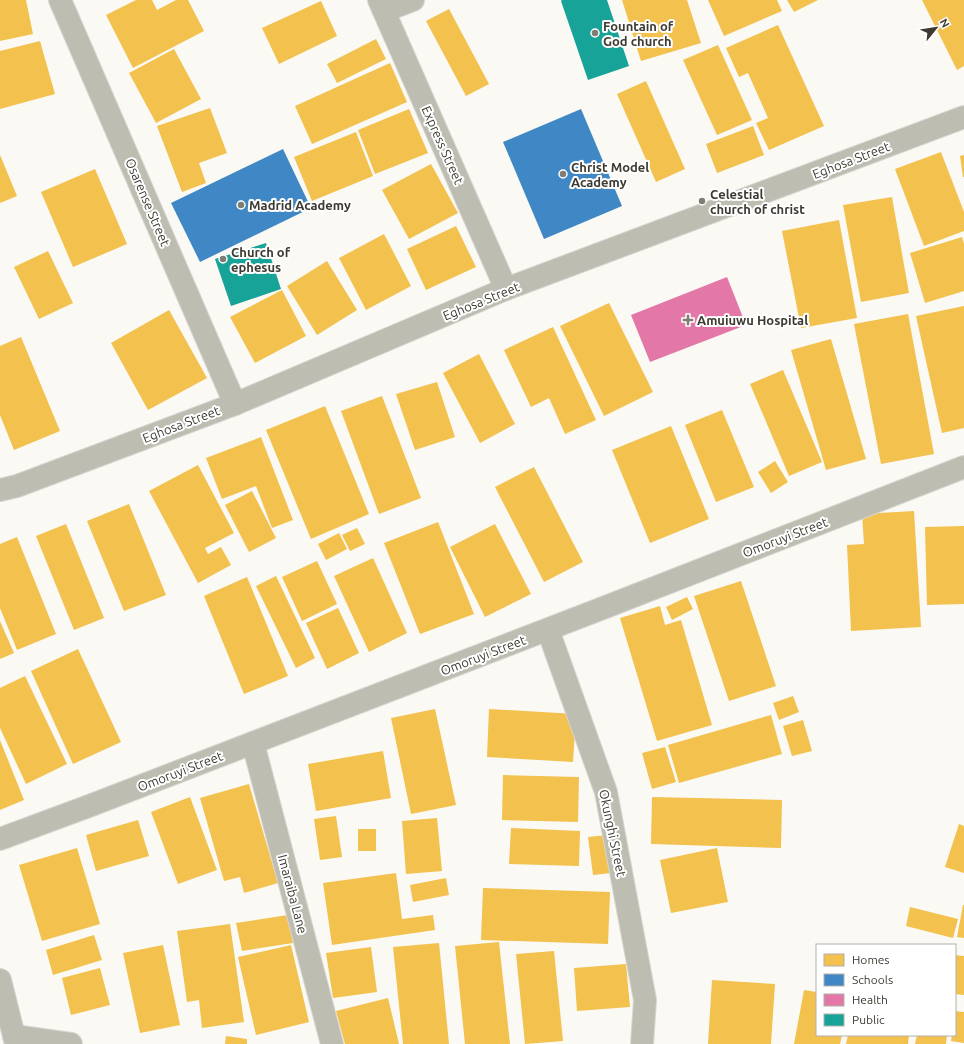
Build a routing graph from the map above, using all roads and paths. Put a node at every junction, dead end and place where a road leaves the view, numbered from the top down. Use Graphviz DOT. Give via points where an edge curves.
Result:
graph roads {
  1 [pos="60,0"];
  2 [pos="413,0"];
  3 [pos="382,5"];
  4 [pos="964,117"];
  5 [pos="506,289"];
  6 [pos="235,404"];
  7 [pos="964,467"];
  8 [pos="0,490"];
  9 [pos="548,630"];
  10 [pos="253,743"];
  11 [pos="0,839"];
  12 [pos="0,980"];
  13 [pos="15,1040"];
  14 [pos="71,1044"];
  15 [pos="332,1044"];
  16 [pos="642,1044"];
  1 -- 6 [label="street, Osarense Street"];
  2 -- 3 [label="street"];
  3 -- 5 [label="street, Express Street"];
  4 -- 5 [label="street, Eghosa Street"];
  5 -- 6 [label="street, Eghosa Street"];
  6 -- 8 [label="street, Eghosa Street" via="17,486"];
  7 -- 9 [label="street, Omoruyi Street"];
  9 -- 10 [label="street, Omoruyi Street"];
  9 -- 16 [label="street, Okunghi Street" via="606,792 646,1000"];
  10 -- 11 [label="street, Omoruyi Street"];
  10 -- 15 [label="street, Imaraiba Lane"];
  12 -- 13 [label="street"];
  13 -- 14 [label="street"];
}
